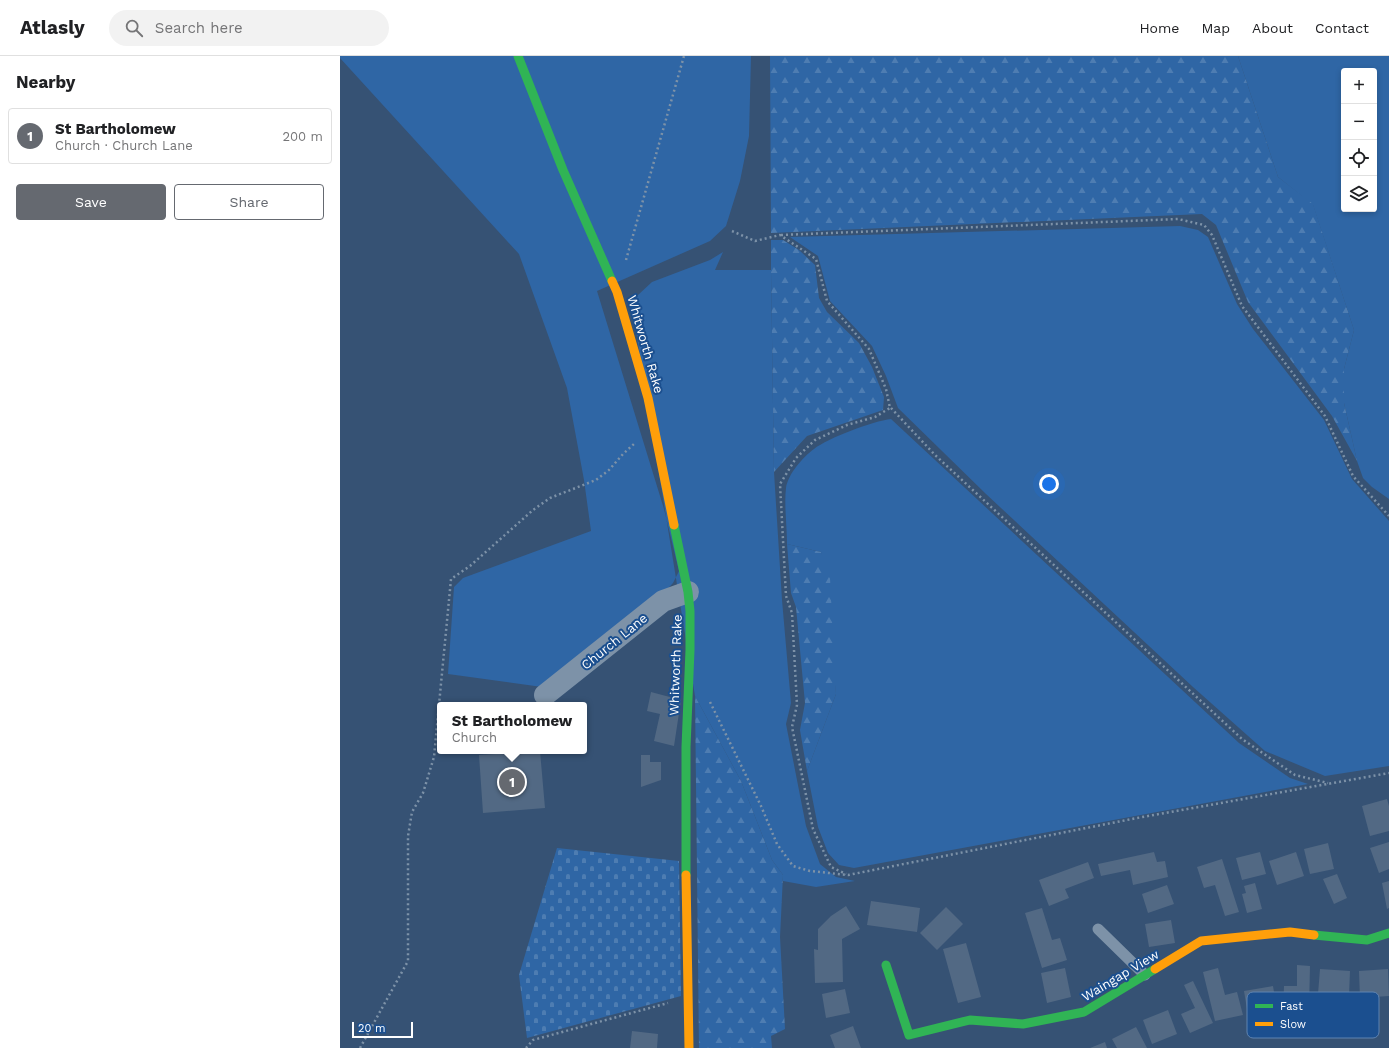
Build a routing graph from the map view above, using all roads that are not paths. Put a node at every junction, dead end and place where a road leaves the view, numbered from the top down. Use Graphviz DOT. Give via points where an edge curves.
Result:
graph roads {
  1 [pos="518,56"];
  2 [pos="688,592"];
  3 [pos="545,695"];
  4 [pos="1098,929"];
  5 [pos="1389,933"];
  6 [pos="886,965"];
  7 [pos="1145,975"];
  8 [pos="690,1048"];
  1 -- 2 [label="street, Whitworth Rake" via="563,170 617,292 648,398"];
  2 -- 3 [label="street, Church Lane" via="663,601"];
  2 -- 8 [label="street, Whitworth Rake" via="690,614 686,857"];
  4 -- 7 [label="lane"];
  5 -- 7 [label="street, Waingap View" via="1367,940 1290,932 1201,941"];
  6 -- 7 [label="street, Waingap View" via="909,1035 970,1020 1023,1024 1084,1012"];
}
